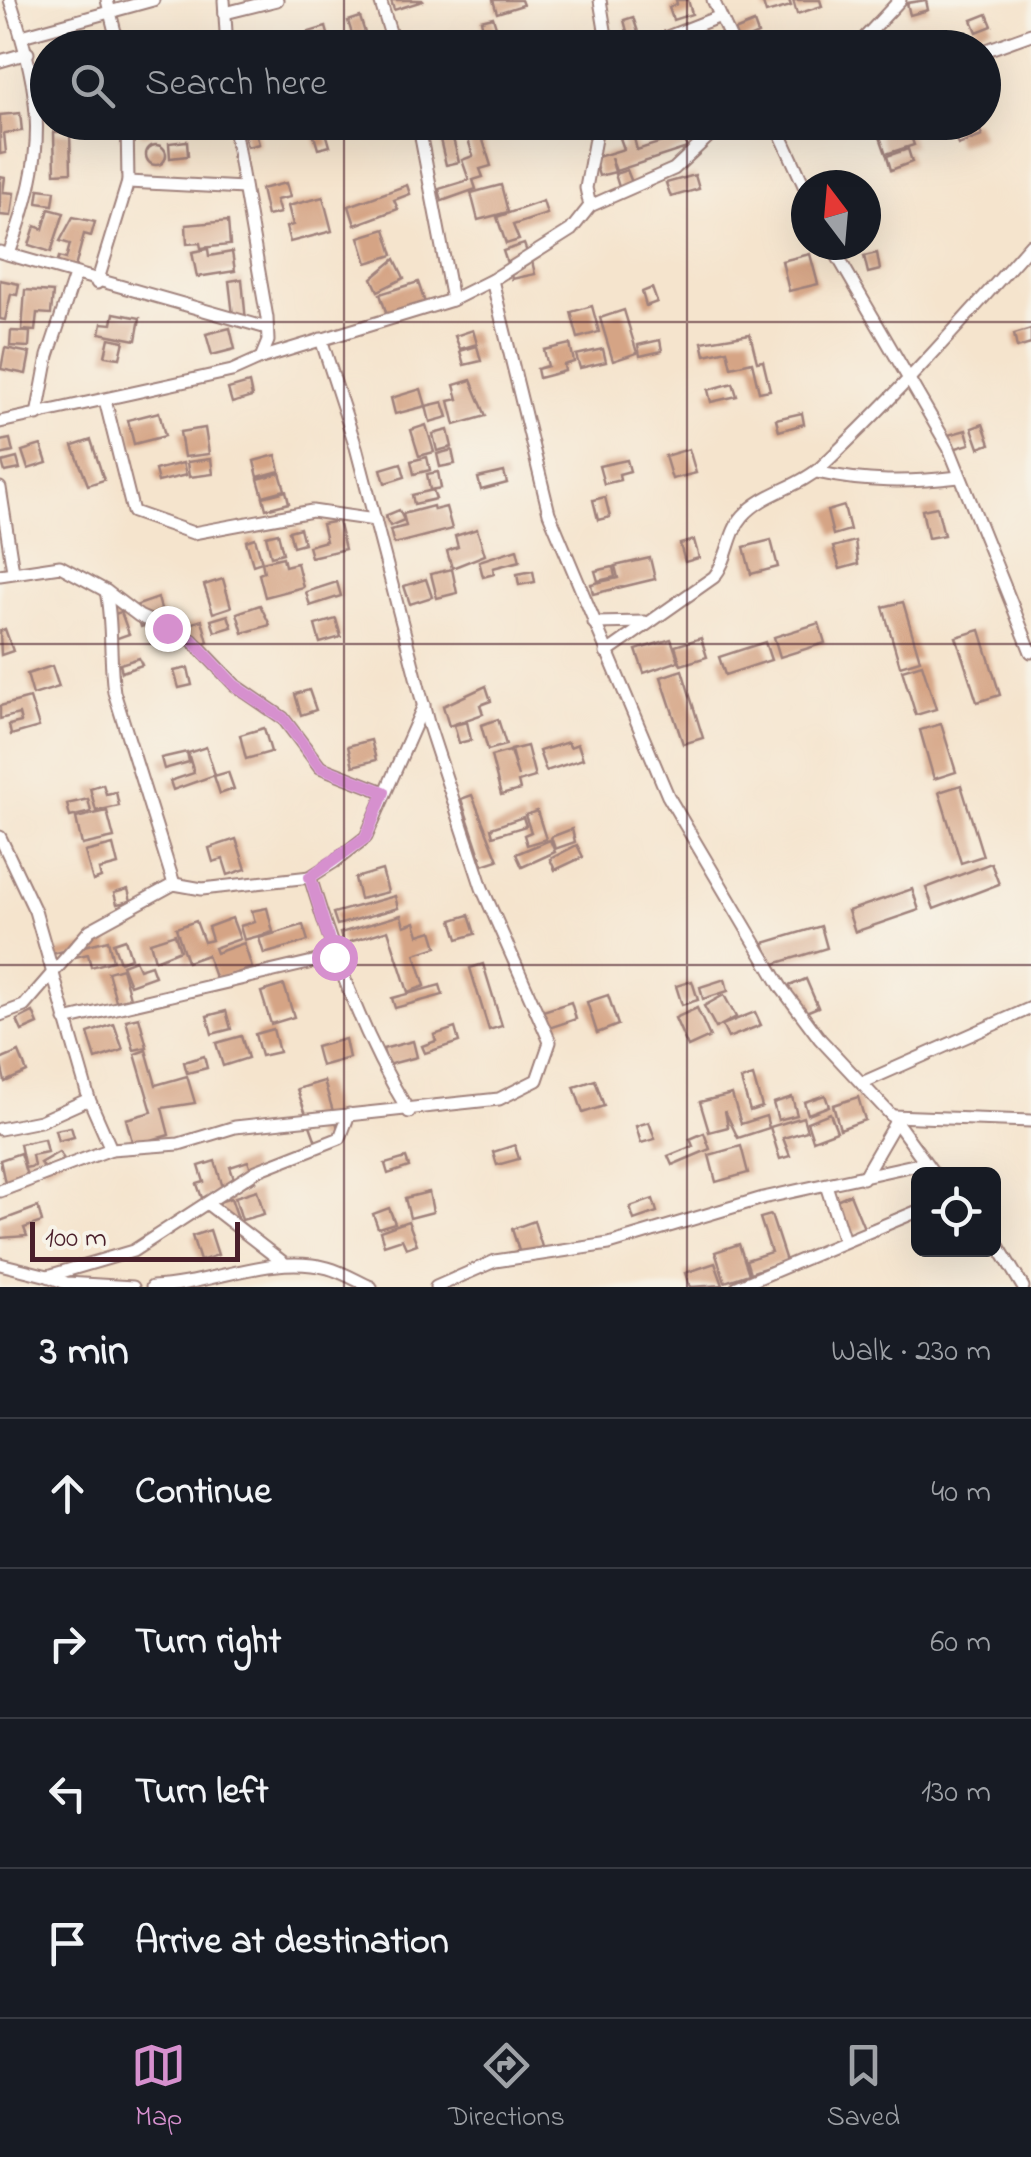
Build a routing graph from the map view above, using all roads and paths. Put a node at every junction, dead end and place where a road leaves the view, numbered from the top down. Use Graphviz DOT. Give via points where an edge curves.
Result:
graph roads {
  1 [pos="10,0"];
  2 [pos="154,0"];
  3 [pos="277,0"];
  4 [pos="380,0"];
  5 [pos="600,0"];
  6 [pos="712,0"];
  7 [pos="900,0"];
  8 [pos="109,5"];
  9 [pos="224,7"];
  10 [pos="718,17"];
  11 [pos="39,30"];
  12 [pos="115,30"];
  13 [pos="390,30"];
  14 [pos="605,30"];
  15 [pos="685,30"];
  16 [pos="725,30"];
  17 [pos="872,30"];
  18 [pos="30,33"];
  19 [pos="1031,34"];
  20 [pos="22,36"];
  21 [pos="1001,45"];
  22 [pos="28,53"];
  23 [pos="0,61"];
  24 [pos="30,62"];
  25 [pos="37,140"];
  26 [pos="127,140"];
  27 [pos="237,140"];
  28 [pos="421,140"];
  29 [pos="595,140"];
  30 [pos="705,140"];
  31 [pos="783,140"];
  32 [pos="797,170"];
  33 [pos="128,182"];
  34 [pos="244,188"];
  35 [pos="590,206"];
  36 [pos="1031,244"];
  37 [pos="4,253"];
  38 [pos="840,260"];
  39 [pos="75,275"];
  40 [pos="492,280"];
  41 [pos="97,283"];
  42 [pos="452,300"];
  43 [pos="267,328"];
  44 [pos="321,339"];
  45 [pos="260,358"];
  46 [pos="910,381"];
  47 [pos="105,400"];
  48 [pos="37,414"];
  49 [pos="0,422"];
  50 [pos="816,472"];
  51 [pos="960,477"];
  52 [pos="0,488"];
  53 [pos="376,520"];
  54 [pos="6,573"];
  55 [pos="106,590"];
  56 [pos="644,622"];
  57 [pos="594,623"];
  58 [pos="1031,652"];
  59 [pos="606,653"];
  60 [pos="424,705"];
  61 [pos="384,792"];
  62 [pos="0,837"];
  63 [pos="310,877"];
  64 [pos="174,884"];
  65 [pos="334,957"];
  66 [pos="52,978"];
  67 [pos="1031,1008"];
  68 [pos="0,1014"];
  69 [pos="65,1020"];
  70 [pos="864,1082"];
  71 [pos="89,1100"];
  72 [pos="409,1112"];
  73 [pos="349,1114"];
  74 [pos="894,1119"];
  75 [pos="1031,1121"];
  76 [pos="0,1129"];
  77 [pos="111,1149"];
  78 [pos="923,1163"];
  79 [pos="927,1167"];
  80 [pos="862,1178"];
  81 [pos="826,1185"];
  82 [pos="0,1190"];
  83 [pos="209,1205"];
  84 [pos="911,1215"];
  85 [pos="844,1241"];
  86 [pos="1001,1251"];
  87 [pos="284,1262"];
  88 [pos="0,1264"];
  89 [pos="48,1276"];
  90 [pos="185,1286"];
  91 [pos="133,1287"];
  92 [pos="152,1287"];
  93 [pos="371,1287"];
  94 [pos="436,1287"];
  95 [pos="736,1287"];
  96 [pos="1023,1287"];
  1 -- 20 [label="street"];
  2 -- 8 [label="street"];
  3 -- 9 [label="street"];
  4 -- 13 [label="street"];
  5 -- 14 [label="street"];
  6 -- 10 [label="street"];
  7 -- 17 [label="street"];
  8 -- 11 [label="street"];
  8 -- 12 [label="street"];
  10 -- 15 [label="street"];
  10 -- 16 [label="street"];
  18 -- 20 [label="street"];
  19 -- 21 [label="street"];
  20 -- 22 [label="street"];
  22 -- 23 [label="street"];
  22 -- 24 [label="street"];
  25 -- 37 [label="street" via="26,206"];
  26 -- 33 [label="street"];
  27 -- 34 [label="street"];
  28 -- 42 [label="street"];
  29 -- 35 [label="street" via="586,188"];
  30 -- 35 [label="street" via="674,169"];
  31 -- 32 [label="street"];
  33 -- 34 [label="street"];
  33 -- 41 [label="street"];
  34 -- 43 [label="street"];
  35 -- 40 [label="street" via="572,230"];
  36 -- 46 [label="street"];
  37 -- 39 [label="street"];
  38 -- 46 [label="street"];
  39 -- 41 [label="street"];
  39 -- 48 [label="street"];
  40 -- 42 [label="street"];
  40 -- 57 [label="street" via="549,513"];
  41 -- 43 [label="street"];
  42 -- 44 [label="street"];
  43 -- 45 [label="street"];
  44 -- 45 [label="street"];
  44 -- 53 [label="street"];
  45 -- 47 [label="street" via="232,371"];
  46 -- 50 [label="street"];
  46 -- 51 [label="street"];
  47 -- 48 [label="street"];
  47 -- 53 [label="street" via="133,512 193,534 312,511"];
  48 -- 49 [label="street"];
  50 -- 51 [label="street" via="900,484"];
  50 -- 56 [label="street" via="758,502 740,518 714,577"];
  51 -- 58 [label="street"];
  52 -- 54 [label="street"];
  53 -- 60 [label="street"];
  54 -- 55 [label="street" via="60,566"];
  55 -- 61 [label="street" via="139,616 192,640 234,685 283,718 320,767"];
  55 -- 64 [label="street" via="114,692"];
  56 -- 57 [label="street"];
  56 -- 59 [label="street"];
  57 -- 59 [label="street"];
  59 -- 70 [label="street" via="668,796 782,987"];
  60 -- 61 [label="street"];
  60 -- 72 [label="street" via="482,888 550,1042 537,1080 508,1096"];
  61 -- 63 [label="street" via="366,837"];
  62 -- 66 [label="street" via="35,911"];
  63 -- 64 [label="street" via="202,889"];
  63 -- 65 [label="street"];
  64 -- 66 [label="street" via="90,930"];
  65 -- 69 [label="street"];
  65 -- 72 [label="street" via="381,1067"];
  66 -- 68 [label="street" via="24,1006"];
  66 -- 69 [label="street"];
  67 -- 70 [label="street"];
  69 -- 71 [label="street"];
  70 -- 74 [label="street"];
  71 -- 76 [label="street"];
  71 -- 77 [label="street"];
  72 -- 73 [label="street"];
  73 -- 77 [label="street"];
  73 -- 83 [label="street" via="340,1138 256,1171"];
  74 -- 75 [label="street"];
  74 -- 78 [label="street"];
  74 -- 80 [label="street"];
  77 -- 82 [label="street"];
  78 -- 79 [label="street"];
  78 -- 80 [label="street"];
  80 -- 81 [label="street"];
  81 -- 85 [label="street"];
  81 -- 94 [label="street" via="609,1244 495,1262"];
  83 -- 87 [label="street"];
  83 -- 89 [label="street" via="132,1251"];
  84 -- 85 [label="street"];
  85 -- 95 [label="street"];
  86 -- 96 [label="street"];
  87 -- 90 [label="street"];
  87 -- 93 [label="street" via="330,1268"];
  88 -- 89 [label="street"];
  89 -- 91 [label="street"];
  90 -- 92 [label="street"];
}
